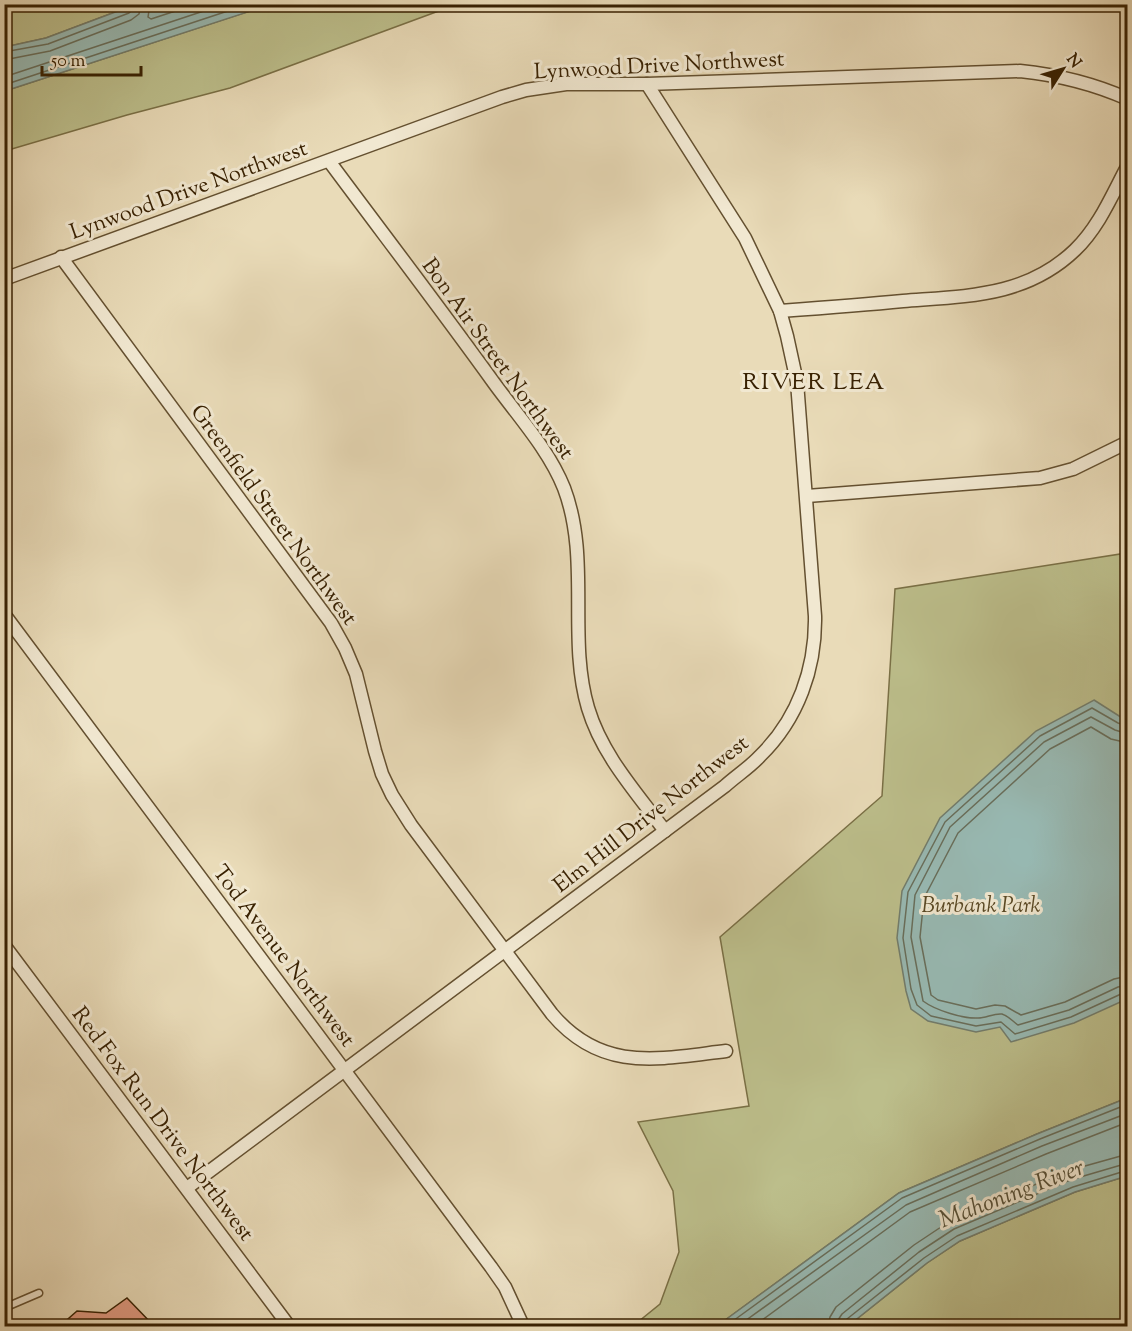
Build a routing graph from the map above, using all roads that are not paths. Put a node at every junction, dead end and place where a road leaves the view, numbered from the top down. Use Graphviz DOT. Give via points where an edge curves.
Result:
graph roads {
  1 [pos="647,84"];
  2 [pos="1128,99"];
  3 [pos="329,161"];
  4 [pos="1128,165"];
  5 [pos="61,257"];
  6 [pos="4,279"];
  7 [pos="780,311"];
  8 [pos="1128,442"];
  9 [pos="807,496"];
  10 [pos="4,614"];
  11 [pos="664,831"];
  12 [pos="4,945"];
  13 [pos="505,950"];
  14 [pos="726,1051"];
  15 [pos="345,1070"];
  16 [pos="187,1188"];
  17 [pos="39,1293"];
  18 [pos="4,1308"];
  19 [pos="289,1326"];
  20 [pos="523,1326"];
  1 -- 2 [label="street, Lynwood Drive Northwest" via="1020,71 1090,83"];
  1 -- 3 [label="street, Lynwood Drive Northwest" via="567,84 526,90"];
  1 -- 7 [label="street, Elm Hill Drive Northwest" via="746,238"];
  3 -- 5 [label="street, Lynwood Drive Northwest"];
  3 -- 11 [label="street, Bon Air Street Northwest" via="558,474 575,529 581,668 588,708 608,752"];
  4 -- 7 [label="street" via="1084,240 1062,262 1018,286 979,295"];
  5 -- 6 [label="street, Lynwood Drive Northwest"];
  5 -- 13 [label="street, Greenfield Street Northwest" via="331,623 356,674 375,751 392,795"];
  7 -- 9 [label="street, Elm Hill Drive Northwest" via="797,382"];
  8 -- 9 [label="street" via="1073,468 1040,478"];
  9 -- 11 [label="street, Elm Hill Drive Northwest" via="815,632 811,664 800,698 782,730 759,757"];
  10 -- 15 [label="street, Tod Avenue Northwest"];
  11 -- 13 [label="street, Elm Hill Drive Northwest"];
  12 -- 16 [label="street, Red Fox Run Drive Northwest"];
  13 -- 14 [label="street, Greenfield Street Northwest" via="560,1023 596,1049 644,1060"];
  13 -- 15 [label="street, Elm Hill Drive Northwest"];
  15 -- 16 [label="street, Elm Hill Drive Northwest"];
  15 -- 20 [label="street, Tod Avenue Northwest" via="491,1266"];
  16 -- 19 [label="street, Red Fox Run Drive Northwest"];
  17 -- 18 [label="lane"];
}
